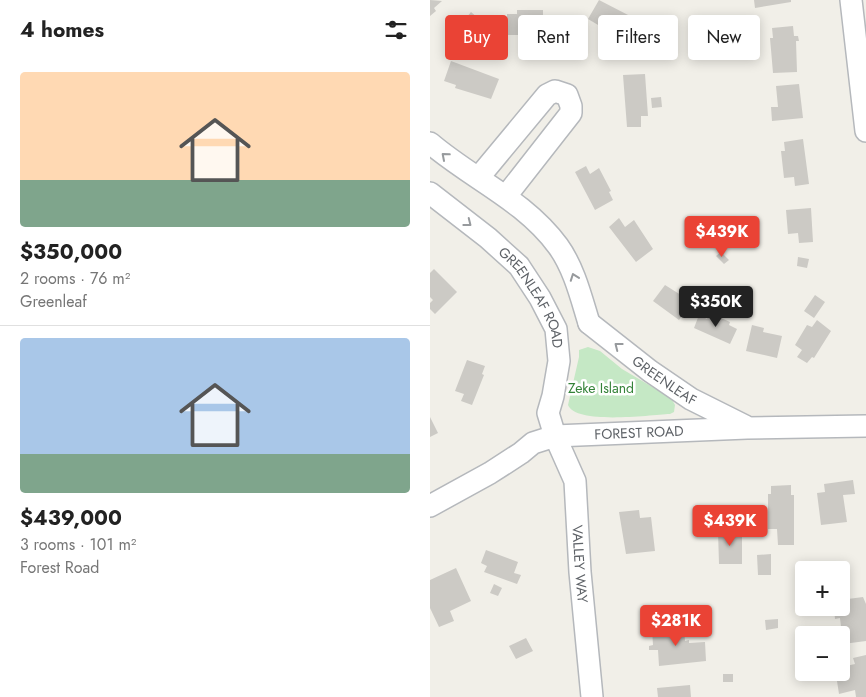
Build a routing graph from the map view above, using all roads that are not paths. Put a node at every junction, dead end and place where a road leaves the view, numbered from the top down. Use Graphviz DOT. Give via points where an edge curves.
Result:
graph roads {
  1 [pos="851,0"];
  2 [pos="866,131"];
  3 [pos="430,143"];
  4 [pos="479,177"];
  5 [pos="430,192"];
  6 [pos="506,196"];
  7 [pos="590,323"];
  8 [pos="556,329"];
  9 [pos="866,426"];
  10 [pos="747,428"];
  11 [pos="554,436"];
  12 [pos="430,506"];
  13 [pos="592,697"];
  1 -- 2 [label="street"];
  4 -- 3 [label="street, one-way" via="453,163"];
  4 -- 6 [label="street"];
  4 -- 6 [label="street" via="546,95 554,91 567,95 571,113"];
  5 -- 8 [label="street, GREENLEAF ROAD, one-way" via="518,266"];
  7 -- 6 [label="street, one-way" via="572,271 558,247 541,226"];
  7 -- 8 [label="street"];
  10 -- 7 [label="street, GREENLEAF, one-way" via="691,399"];
  8 -- 11 [label="street, GREENLEAF ROAD" via="559,361 548,413"];
  9 -- 10 [label="street, FOREST ROAD"];
  10 -- 11 [label="street, FOREST ROAD"];
  11 -- 12 [label="street, FOREST ROAD" via="533,442 521,454"];
  11 -- 13 [label="street, VALLEY WAY" via="575,481"];
}
